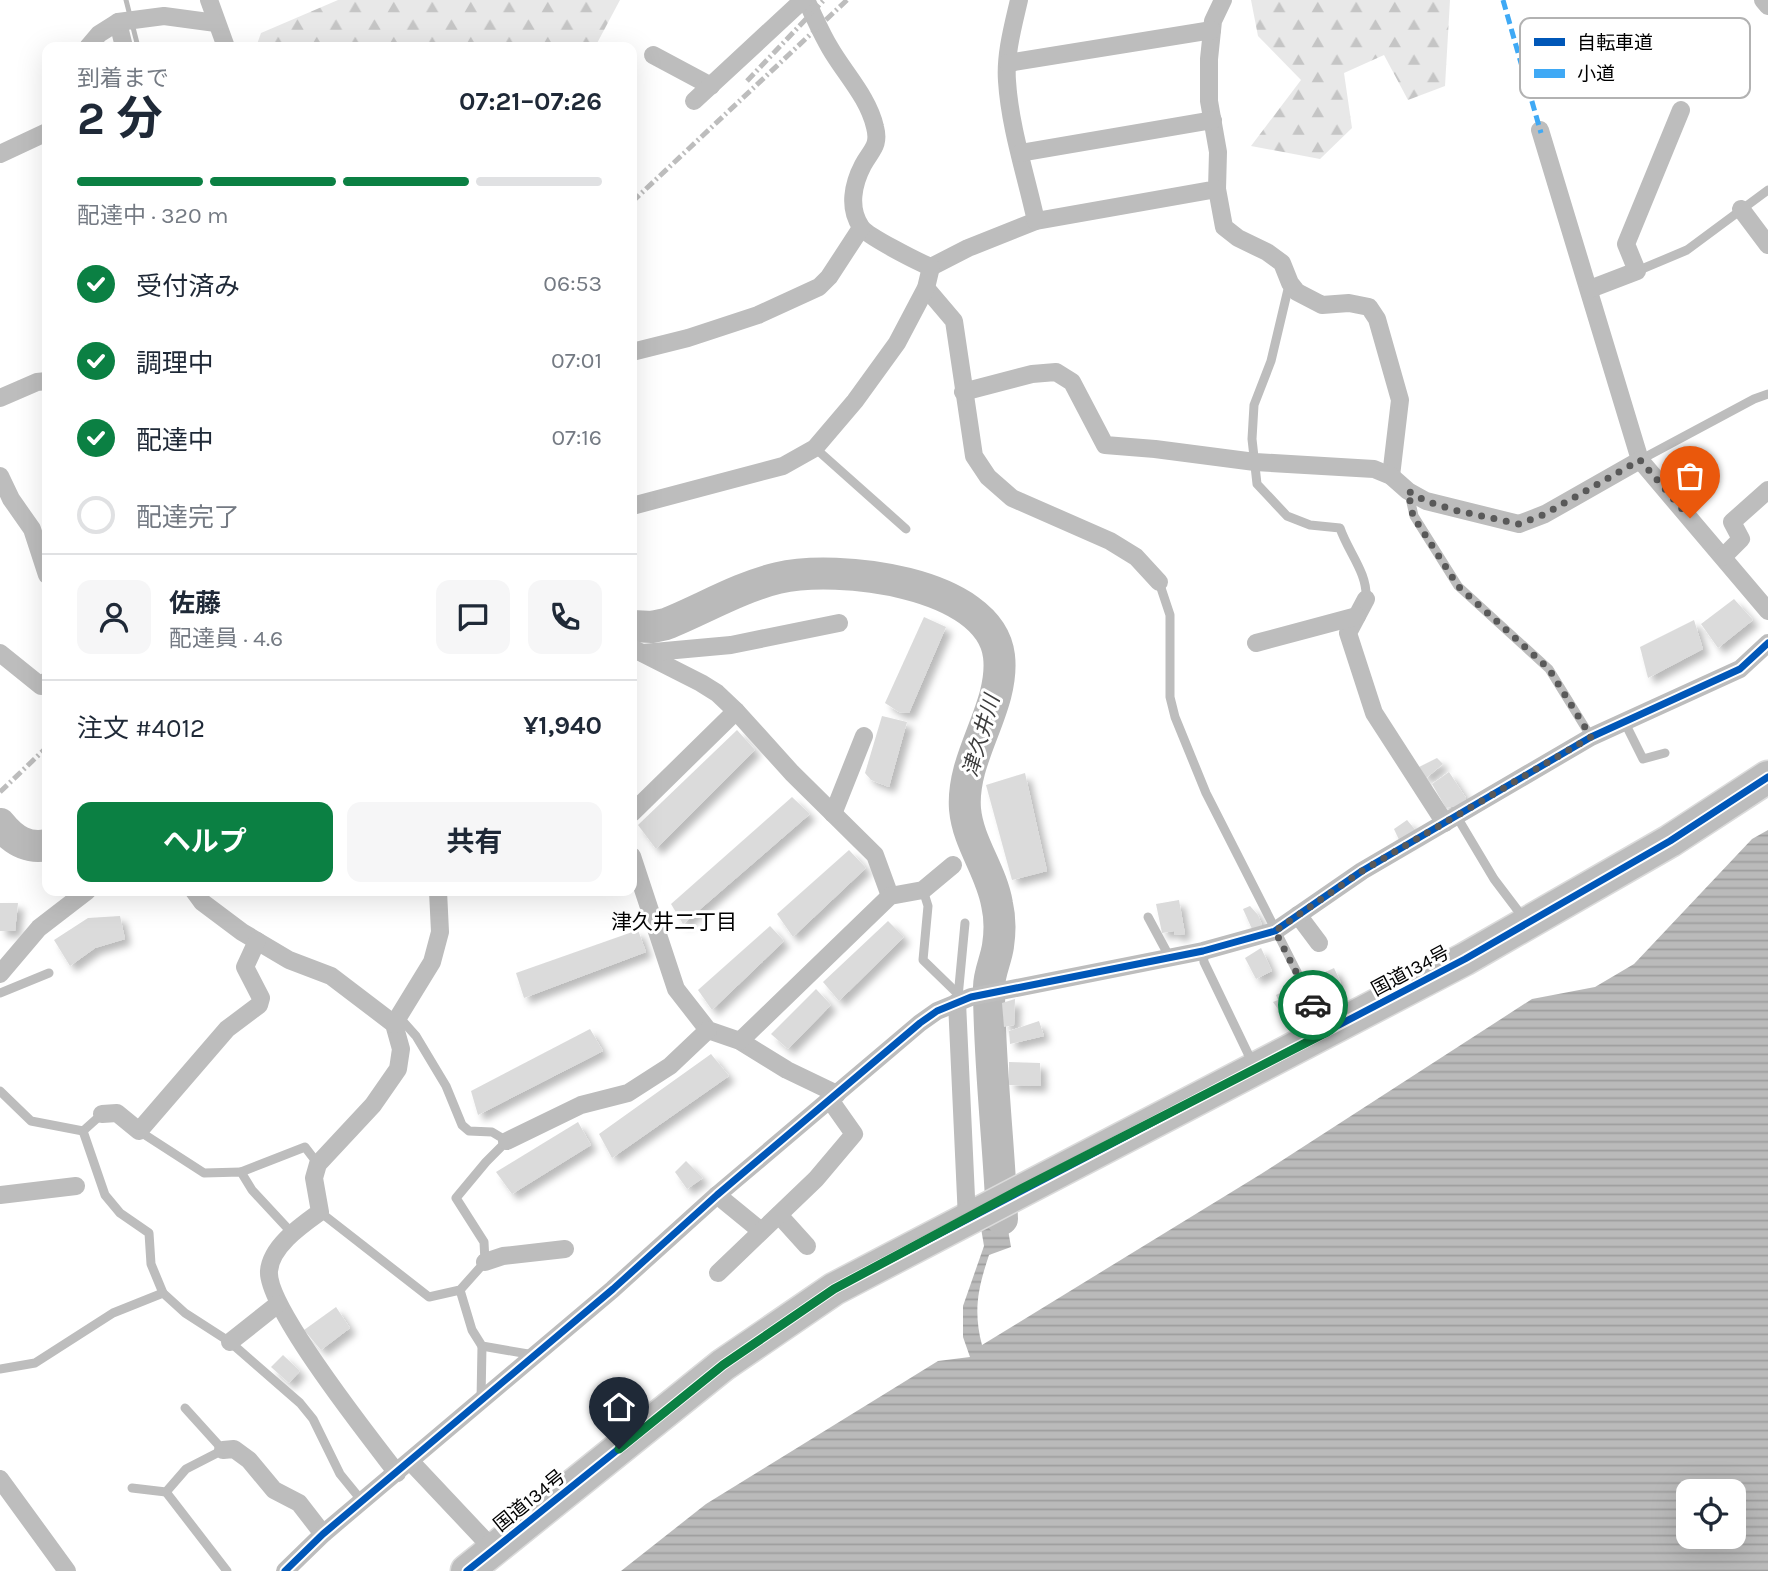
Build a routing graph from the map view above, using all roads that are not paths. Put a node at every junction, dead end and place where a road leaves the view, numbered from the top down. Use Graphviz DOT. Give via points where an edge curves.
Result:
graph roads {
  1 [pos="209,0"];
  2 [pos="804,0"];
  3 [pos="1019,0"];
  4 [pos="1223,0"];
  5 [pos="1763,0"];
  6 [pos="1768,6"];
  7 [pos="118,22"];
  8 [pos="216,23"];
  9 [pos="1212,30"];
  10 [pos="92,42"];
  11 [pos="123,42"];
  12 [pos="224,42"];
  13 [pos="653,55"];
  14 [pos="1009,63"];
  15 [pos="711,86"];
  16 [pos="694,101"];
  17 [pos="1681,110"];
  18 [pos="1213,120"];
  19 [pos="1540,130"];
  20 [pos="42,134"];
  21 [pos="1020,153"];
  22 [pos="0,154"];
  23 [pos="1217,190"];
  24 [pos="1768,190"];
  25 [pos="1741,209"];
  26 [pos="1036,221"];
  27 [pos="861,228"];
  28 [pos="1768,245"];
  29 [pos="931,267"];
  30 [pos="1637,271"];
  31 [pos="1290,284"];
  32 [pos="926,288"];
  33 [pos="1590,289"];
  34 [pos="637,351"];
  35 [pos="42,382"];
  36 [pos="963,391"];
  37 [pos="1768,394"];
  38 [pos="0,398"];
  39 [pos="815,448"];
  40 [pos="1640,460"];
  41 [pos="1255,462"];
  42 [pos="0,476"];
  43 [pos="1391,476"];
  44 [pos="1768,490"];
  45 [pos="1408,491"];
  46 [pos="5,500"];
  47 [pos="637,505"];
  48 [pos="905,529"];
  49 [pos="1723,557"];
  50 [pos="42,560"];
  51 [pos="1159,582"];
  52 [pos="1366,599"];
  53 [pos="1768,611"];
  54 [pos="1357,616"];
  55 [pos="839,623"];
  56 [pos="1256,643"];
  57 [pos="1768,643"];
  58 [pos="637,650"];
  59 [pos="0,653"];
  60 [pos="42,685"];
  61 [pos="736,711"];
  62 [pos="1625,723"];
  63 [pos="864,736"];
  64 [pos="1591,737"];
  65 [pos="1665,753"];
  66 [pos="1768,777"];
  67 [pos="637,808"];
  68 [pos="834,814"];
  69 [pos="1451,820"];
  70 [pos="953,865"];
  71 [pos="637,871"];
  72 [pos="923,890"];
  73 [pos="80,896"];
  74 [pos="198,896"];
  75 [pos="438,896"];
  76 [pos="890,896"];
  77 [pos="1298,915"];
  78 [pos="1148,917"];
  79 [pos="965,923"];
  80 [pos="1527,924"];
  81 [pos="1275,931"];
  82 [pos="257,941"];
  83 [pos="1319,943"];
  84 [pos="1203,951"];
  85 [pos="1170,958"];
  86 [pos="49,973"];
  87 [pos="0,974"];
  88 [pos="0,993"];
  89 [pos="962,998"];
  90 [pos="397,1021"];
  91 [pos="708,1030"];
  92 [pos="1327,1032"];
  93 [pos="740,1041"];
  94 [pos="1255,1070"];
  95 [pos="0,1091"];
  96 [pos="833,1097"];
  97 [pos="103,1115"];
  98 [pos="83,1131"];
  99 [pos="139,1132"];
  100 [pos="507,1141"];
  101 [pos="318,1164"];
  102 [pos="241,1172"];
  103 [pos="75,1186"];
  104 [pos="0,1195"];
  105 [pos="717,1195"];
  106 [pos="320,1212"];
  107 [pos="779,1215"];
  108 [pos="967,1219"];
  109 [pos="761,1231"];
  110 [pos="291,1233"];
  111 [pos="807,1247"];
  112 [pos="565,1249"];
  113 [pos="485,1262"];
  114 [pos="718,1273"];
  115 [pos="460,1290"];
  116 [pos="163,1293"];
  117 [pos="278,1304"];
  118 [pos="230,1342"];
  119 [pos="482,1346"];
  120 [pos="534,1355"];
  121 [pos="0,1369"];
  122 [pos="481,1402"];
  123 [pos="185,1408"];
  124 [pos="223,1450"];
  125 [pos="404,1467"];
  126 [pos="0,1479"];
  127 [pos="132,1488"];
  128 [pos="166,1492"];
  129 [pos="362,1501"];
  130 [pos="323,1534"];
  131 [pos="493,1549"];
  132 [pos="67,1571"];
  133 [pos="227,1571"];
  134 [pos="285,1571"];
  135 [pos="467,1571"];
  1 -- 8 [label="street"];
  2 -- 15 [label="street"];
  2 -- 27 [label="street" via="869,109 875,128 877,142 853,186 853,205"];
  3 -- 14 [label="street"];
  4 -- 9 [label="street"];
  5 -- 6 [label="street"];
  7 -- 8 [label="street" via="164,16"];
  7 -- 10 [label="street"];
  7 -- 11 [label="street"];
  8 -- 12 [label="street"];
  9 -- 14 [label="street"];
  9 -- 18 [label="street" via="1209,80"];
  13 -- 15 [label="street"];
  14 -- 21 [label="street" via="1007,80"];
  15 -- 16 [label="street"];
  17 -- 30 [label="street" via="1626,244"];
  18 -- 21 [label="street"];
  18 -- 23 [label="street"];
  19 -- 33 [label="street"];
  20 -- 22 [label="street"];
  21 -- 26 [label="street"];
  23 -- 26 [label="street"];
  23 -- 31 [label="street" via="1224,227 1282,263"];
  24 -- 25 [label="lane"];
  25 -- 28 [label="street"];
  25 -- 30 [label="lane" via="1687,250"];
  26 -- 29 [label="street"];
  27 -- 29 [label="street"];
  27 -- 34 [label="street" via="819,287 758,315"];
  29 -- 32 [label="street"];
  30 -- 33 [label="street"];
  31 -- 41 [label="lane" via="1271,361 1254,405 1251,439"];
  31 -- 43 [label="street" via="1322,304 1369,307 1377,319 1400,400"];
  32 -- 36 [label="street" via="954,321"];
  32 -- 39 [label="street" via="897,343"];
  33 -- 40 [label="street"];
  35 -- 38 [label="street"];
  36 -- 41 [label="street" via="1056,372 1072,382 1105,445"];
  36 -- 51 [label="street" via="974,456 988,477 1012,498 1128,552"];
  37 -- 40 [label="lane"];
  39 -- 47 [label="street" via="783,466"];
  39 -- 48 [label="lane"];
  40 -- 45 [label="street" via="1519,524 1454,510"];
  40 -- 49 [label="street"];
  41 -- 43 [label="street" via="1374,470"];
  41 -- 52 [label="lane" via="1257,484 1287,516 1310,525 1340,528 1367,584"];
  42 -- 46 [label="street"];
  43 -- 45 [label="street"];
  44 -- 49 [label="street" via="1732,522 1741,539"];
  45 -- 64 [label="lane" via="1413,516 1458,586 1549,669"];
  46 -- 50 [label="street" via="32,529"];
  49 -- 53 [label="street"];
  51 -- 81 [label="lane" via="1170,615 1170,697 1175,718 1206,793"];
  52 -- 54 [label="street"];
  54 -- 56 [label="street"];
  54 -- 69 [label="street" via="1348,633 1374,713"];
  55 -- 58 [label="street" via="731,645"];
  57 -- 62 [label="street" via="1740,669"];
  58 -- 61 [label="street" via="701,683"];
  59 -- 60 [label="street"];
  61 -- 67 [label="street"];
  61 -- 68 [label="street"];
  62 -- 64 [label="street"];
  62 -- 65 [label="lane" via="1643,759"];
  63 -- 68 [label="street"];
  64 -- 69 [label="street"];
  66 -- 80 [label="highway, 国道134号" via="1670,841"];
  68 -- 76 [label="street" via="875,855"];
  69 -- 77 [label="street" via="1362,871"];
  69 -- 80 [label="lane"];
  70 -- 72 [label="street"];
  71 -- 91 [label="street" via="676,989"];
  72 -- 76 [label="street"];
  72 -- 89 [label="lane" via="928,906 923,960"];
  73 -- 87 [label="street" via="38,928"];
  74 -- 82 [label="street"];
  75 -- 90 [label="street" via="440,932 432,962"];
  76 -- 93 [label="street"];
  77 -- 81 [label="street"];
  77 -- 83 [label="street"];
  78 -- 85 [label="lane"];
  79 -- 89 [label="lane"];
  80 -- 92 [label="highway, 国道134号"];
  81 -- 84 [label="street"];
  81 -- 92 [label="lane"];
  82 -- 90 [label="street" via="331,976"];
  82 -- 99 [label="street" via="246,967 261,998 259,1005 227,1029"];
  84 -- 85 [label="street"];
  84 -- 94 [label="lane"];
  85 -- 89 [label="street"];
  86 -- 88 [label="lane"];
  89 -- 96 [label="street" via="920,1023"];
  89 -- 108 [label="street"];
  90 -- 100 [label="lane" via="416,1036 446,1086 462,1125 468,1131 492,1132"];
  90 -- 101 [label="street" via="401,1049 397,1069 373,1105"];
  91 -- 93 [label="street"];
  91 -- 100 [label="street" via="670,1066 628,1093 581,1105"];
  92 -- 94 [label="highway, 国道134号"];
  93 -- 96 [label="street"];
  94 -- 108 [label="highway, 国道134号"];
  95 -- 98 [label="lane" via="31,1121"];
  96 -- 105 [label="street"];
  96 -- 107 [label="street" via="854,1134"];
  97 -- 98 [label="lane"];
  97 -- 99 [label="street" via="117,1113"];
  98 -- 116 [label="lane" via="105,1195 120,1213 149,1233 151,1264"];
  99 -- 102 [label="lane" via="204,1173"];
  100 -- 113 [label="lane" via="456,1198 484,1242"];
  101 -- 102 [label="lane" via="305,1147"];
  101 -- 106 [label="street" via="314,1178"];
  102 -- 110 [label="lane"];
  103 -- 104 [label="street"];
  105 -- 109 [label="street"];
  105 -- 120 [label="street"];
  106 -- 110 [label="street"];
  106 -- 115 [label="lane" via="429,1297"];
  107 -- 109 [label="street"];
  107 -- 111 [label="street"];
  108 -- 131 [label="highway, 国道134号" via="834,1289 746,1350"];
  109 -- 114 [label="street"];
  110 -- 117 [label="street" via="269,1267"];
  112 -- 113 [label="street"];
  113 -- 115 [label="lane"];
  115 -- 119 [label="lane"];
  116 -- 118 [label="lane" via="184,1313"];
  116 -- 121 [label="lane" via="113,1313 35,1363"];
  117 -- 118 [label="street"];
  117 -- 125 [label="street" via="330,1385"];
  118 -- 129 [label="lane" via="313,1419 340,1474"];
  119 -- 120 [label="lane"];
  119 -- 122 [label="lane"];
  120 -- 122 [label="street"];
  122 -- 125 [label="street"];
  123 -- 124 [label="lane"];
  124 -- 128 [label="lane" via="186,1469"];
  124 -- 130 [label="street" via="234,1449 249,1460 274,1490 299,1503"];
  125 -- 129 [label="street"];
  125 -- 131 [label="street"];
  126 -- 132 [label="street"];
  127 -- 128 [label="lane"];
  128 -- 133 [label="lane"];
  129 -- 130 [label="street"];
  130 -- 134 [label="street"];
  131 -- 135 [label="highway, 国道134号"];
}
